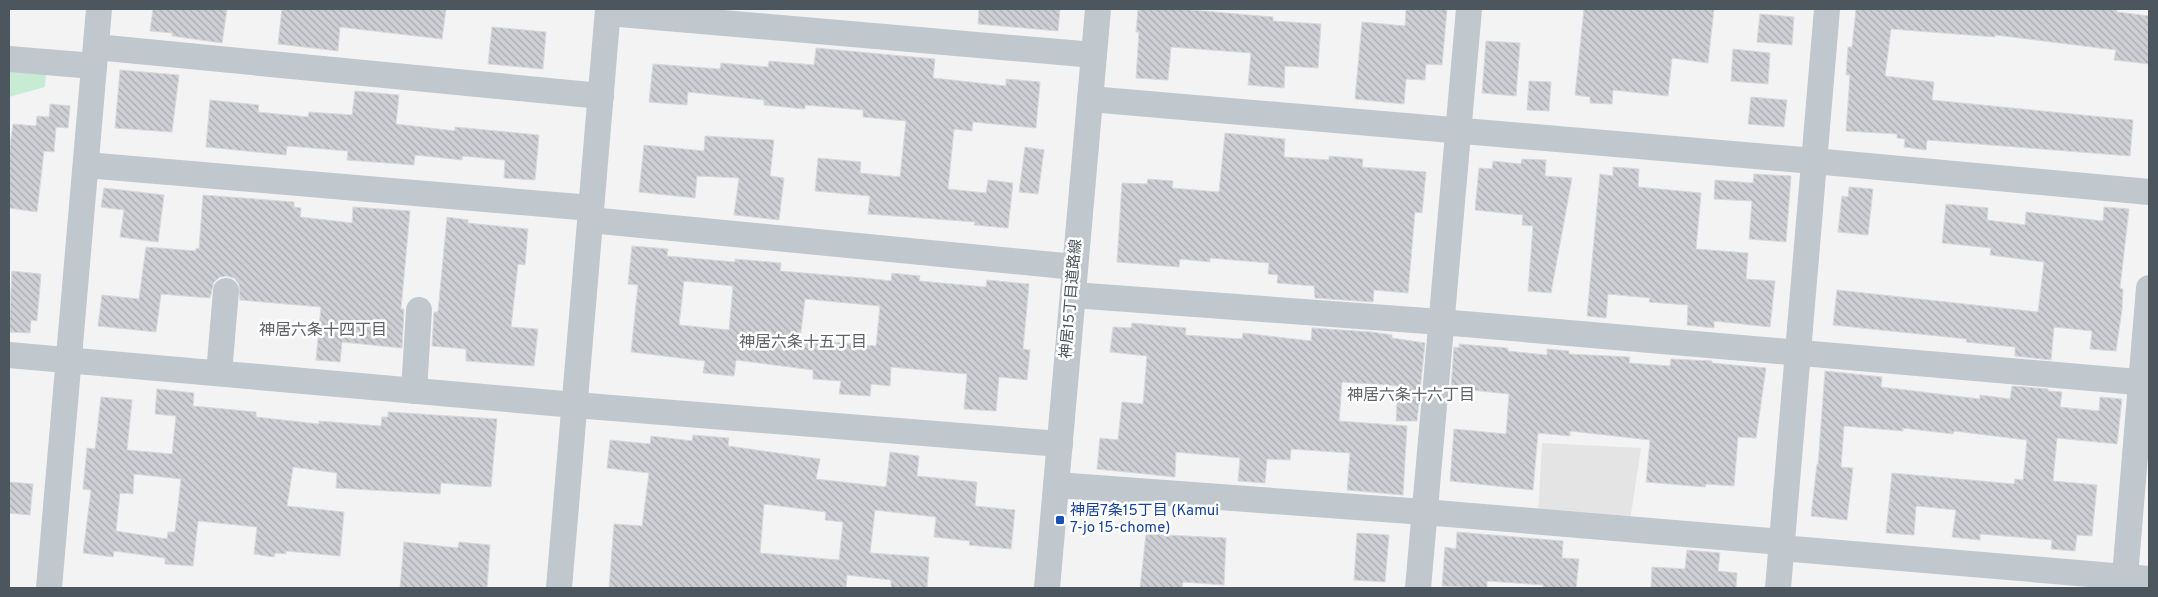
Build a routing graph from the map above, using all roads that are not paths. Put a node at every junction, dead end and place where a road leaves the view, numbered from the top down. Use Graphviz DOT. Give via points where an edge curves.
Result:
graph roads {
  1 [pos="99,9"];
  2 [pos="1098,9"];
  3 [pos="1469,9"];
  4 [pos="1826,9"];
  5 [pos="608,11"];
  6 [pos="1094,55"];
  7 [pos="95,56"];
  8 [pos="9,59"];
  9 [pos="601,96"];
  10 [pos="1090,99"];
  11 [pos="1459,131"];
  12 [pos="1814,160"];
  13 [pos="86,165"];
  14 [pos="2149,192"];
  15 [pos="591,214"];
  16 [pos="1075,267"];
  17 [pos="2149,288"];
  18 [pos="226,291"];
  19 [pos="1073,295"];
  20 [pos="418,310"];
  21 [pos="1441,322"];
  22 [pos="1798,353"];
  23 [pos="9,355"];
  24 [pos="69,360"];
  25 [pos="219,373"];
  26 [pos="2144,382"];
  27 [pos="414,391"];
  28 [pos="575,405"];
  29 [pos="1060,444"];
  30 [pos="1056,485"];
  31 [pos="1424,512"];
  32 [pos="1781,545"];
  33 [pos="2133,581"];
  34 [pos="49,588"];
  35 [pos="559,588"];
  36 [pos="1047,588"];
  37 [pos="1418,588"];
  38 [pos="1778,588"];
  1 -- 7 [label="street"];
  2 -- 6 [label="street, 神居15丁目道路線"];
  3 -- 11 [label="street"];
  4 -- 12 [label="street"];
  5 -- 6 [label="street"];
  5 -- 9 [label="street"];
  6 -- 10 [label="street, 神居15丁目道路線"];
  7 -- 8 [label="street"];
  7 -- 9 [label="street"];
  7 -- 13 [label="street"];
  9 -- 15 [label="street"];
  10 -- 11 [label="street"];
  10 -- 16 [label="street, 神居15丁目道路線"];
  11 -- 12 [label="street"];
  11 -- 21 [label="street"];
  12 -- 14 [label="street"];
  12 -- 22 [label="street"];
  13 -- 15 [label="street"];
  13 -- 24 [label="street"];
  15 -- 16 [label="street"];
  15 -- 28 [label="street"];
  16 -- 19 [label="street, 神居15丁目道路線"];
  17 -- 26 [label="street"];
  18 -- 25 [label="street"];
  19 -- 21 [label="street"];
  19 -- 29 [label="street, 神居15丁目道路線"];
  20 -- 27 [label="street"];
  21 -- 22 [label="street"];
  21 -- 31 [label="street"];
  22 -- 26 [label="street"];
  22 -- 32 [label="street"];
  23 -- 24 [label="street"];
  24 -- 25 [label="street"];
  24 -- 34 [label="street"];
  25 -- 27 [label="street"];
  26 -- 33 [label="street"];
  27 -- 28 [label="street"];
  28 -- 29 [label="street"];
  28 -- 35 [label="street"];
  29 -- 30 [label="street, 神居15丁目道路線"];
  30 -- 31 [label="street"];
  30 -- 36 [label="street, 神居15丁目道路線"];
  31 -- 32 [label="street"];
  31 -- 37 [label="street"];
  32 -- 33 [label="street"];
  32 -- 38 [label="street"];
}
